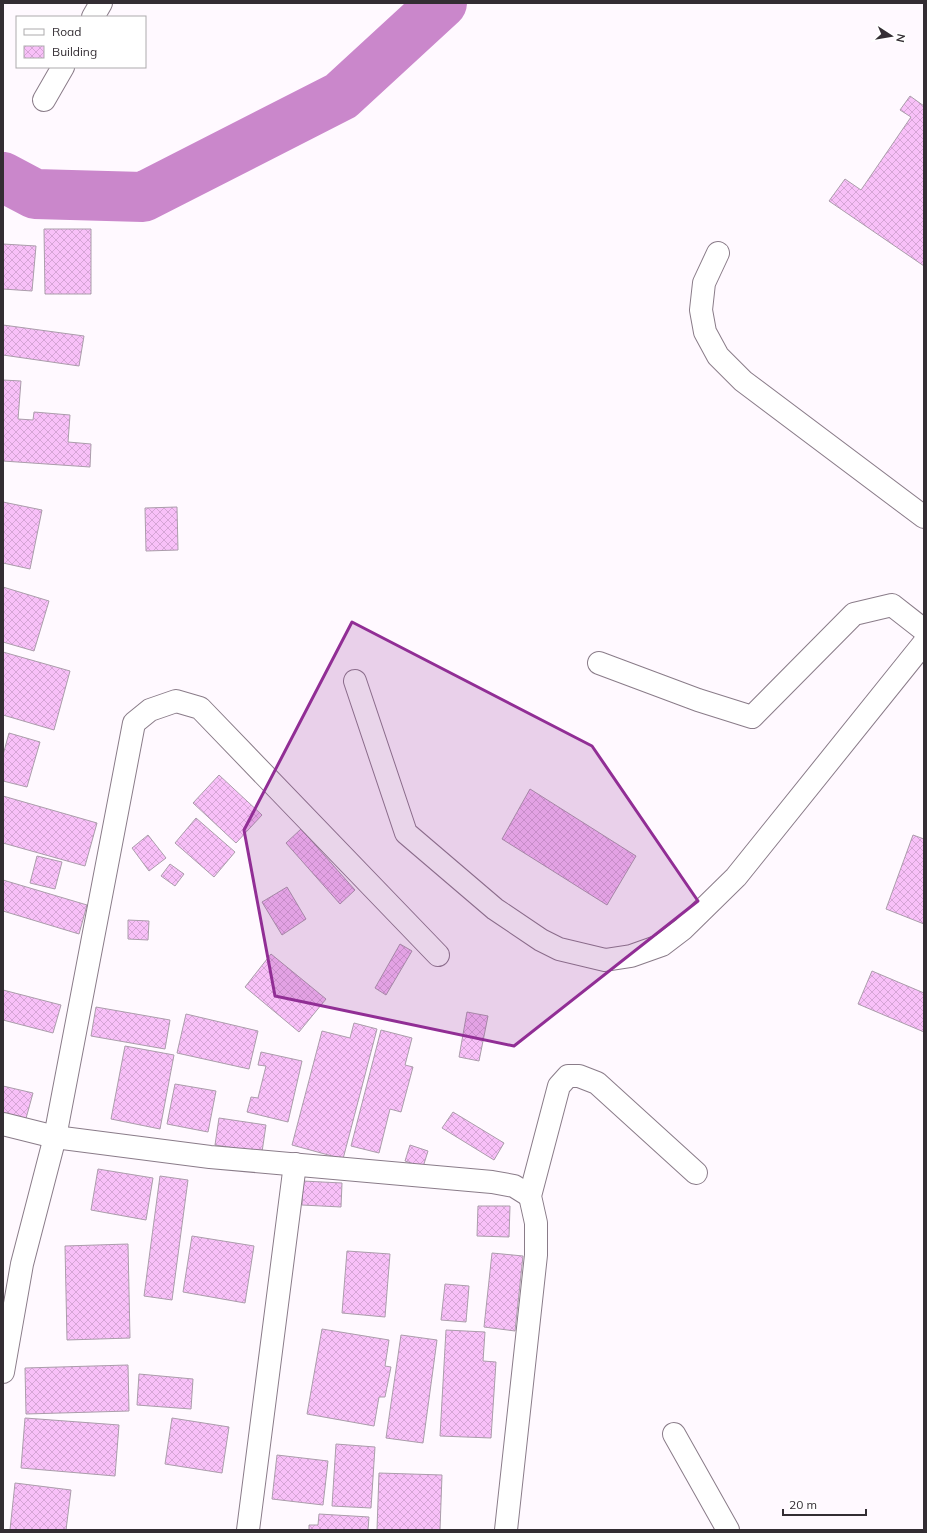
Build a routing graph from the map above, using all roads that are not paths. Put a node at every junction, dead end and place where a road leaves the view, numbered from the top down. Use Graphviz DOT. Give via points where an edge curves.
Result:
graph roads {
  1 [pos="101,3"];
  2 [pos="94,16"];
  3 [pos="62,68"];
  4 [pos="44,100"];
  5 [pos="718,253"];
  6 [pos="924,517"];
  7 [pos="924,630"];
  8 [pos="924,643"];
  9 [pos="599,663"];
  10 [pos="355,681"];
  11 [pos="438,955"];
  12 [pos="3,1124"];
  13 [pos="55,1137"];
  14 [pos="295,1164"];
  15 [pos="696,1173"];
  16 [pos="530,1196"];
  17 [pos="3,1372"];
  18 [pos="674,1434"];
  19 [pos="248,1530"];
  20 [pos="506,1530"];
  21 [pos="728,1530"];
  1 -- 2 [label="street"];
  3 -- 4 [label="street"];
  5 -- 6 [label="street" via="704,283 700,310 705,332 718,356 743,381"];
  7 -- 9 [label="street" via="892,604 854,614 752,717"];
  8 -- 10 [label="street" via="736,877 683,929 662,945 631,956 605,960 559,949 541,940 495,909 406,833"];
  11 -- 13 [label="street" via="200,708 176,701 150,710 134,723"];
  12 -- 13 [label="street"];
  13 -- 14 [label="street" via="210,1157"];
  13 -- 17 [label="street" via="22,1264"];
  14 -- 16 [label="street" via="492,1182 514,1186"];
  14 -- 19 [label="street"];
  15 -- 16 [label="street" via="597,1083 579,1076 568,1076 559,1086"];
  16 -- 20 [label="street" via="536,1223 536,1255"];
  18 -- 21 [label="street"];
}
